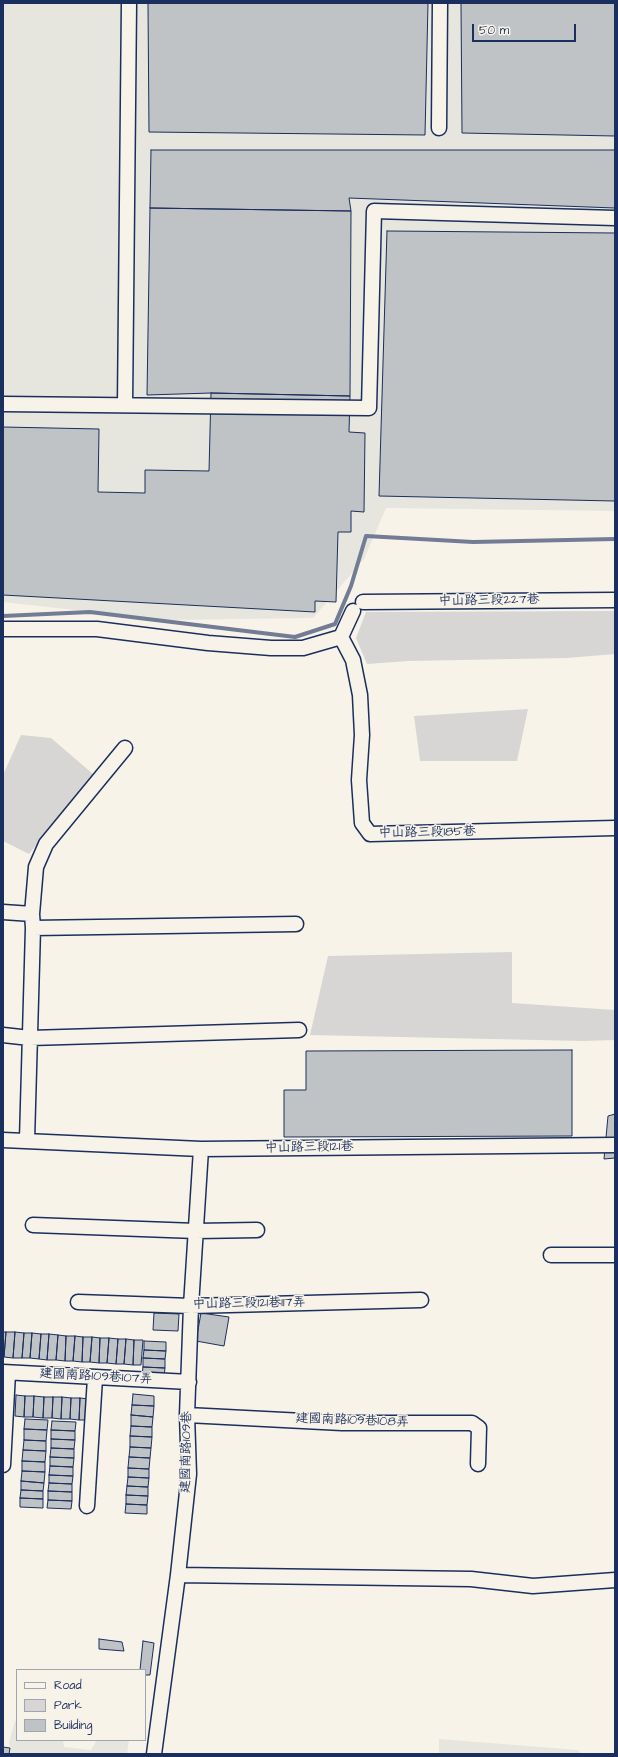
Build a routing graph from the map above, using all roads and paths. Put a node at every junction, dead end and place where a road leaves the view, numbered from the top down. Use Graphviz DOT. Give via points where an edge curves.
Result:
graph roads {
  1 [pos="129,3"];
  2 [pos="440,3"];
  3 [pos="439,128"];
  4 [pos="615,218"];
  5 [pos="3,404"];
  6 [pos="125,405"];
  7 [pos="615,600"];
  8 [pos="3,629"];
  9 [pos="341,637"];
  10 [pos="125,748"];
  11 [pos="615,828"];
  12 [pos="3,912"];
  13 [pos="33,921"];
  14 [pos="296,924"];
  15 [pos="299,1030"];
  16 [pos="3,1035"];
  17 [pos="30,1038"];
  18 [pos="3,1140"];
  19 [pos="27,1140"];
  20 [pos="615,1144"];
  21 [pos="201,1149"];
  22 [pos="33,1225"];
  23 [pos="257,1230"];
  24 [pos="196,1231"];
  25 [pos="551,1255"];
  26 [pos="615,1255"];
  27 [pos="421,1300"];
  28 [pos="78,1302"];
  29 [pos="191,1306"];
  30 [pos="6,1373"];
  31 [pos="96,1378"];
  32 [pos="189,1382"];
  33 [pos="187,1415"];
  34 [pos="478,1464"];
  35 [pos="3,1465"];
  36 [pos="87,1506"];
  37 [pos="178,1575"];
  38 [pos="615,1580"];
  39 [pos="154,1754"];
  1 -- 6 [label="street"];
  2 -- 3 [label="street"];
  4 -- 6 [label="street" via="374,211 369,408"];
  5 -- 6 [label="street"];
  7 -- 9 [label="street, 中山路三段227巷" via="358,607"];
  8 -- 9 [label="street" via="97,629 271,648 303,648"];
  9 -- 11 [label="street, 中山路三段185巷" via="353,660 360,695 362,823 370,834"];
  10 -- 13 [label="street" via="46,844 36,867"];
  12 -- 13 [label="street"];
  13 -- 14 [label="street"];
  13 -- 17 [label="street"];
  15 -- 17 [label="street"];
  16 -- 17 [label="street"];
  17 -- 19 [label="street"];
  18 -- 19 [label="street, 中山路三段121巷"];
  19 -- 21 [label="street, 中山路三段121巷"];
  20 -- 21 [label="street, 中山路三段121巷"];
  21 -- 24 [label="street, 建國南路109巷"];
  22 -- 24 [label="street"];
  23 -- 24 [label="street"];
  24 -- 29 [label="street, 建國南路109巷"];
  25 -- 26 [label="street"];
  27 -- 29 [label="street, 中山路三段121巷117弄"];
  28 -- 29 [label="street, 中山路三段121巷117弄"];
  29 -- 32 [label="street, 建國南路109巷"];
  30 -- 31 [label="street, 建國南路109巷107弄"];
  30 -- 35 [label="street"];
  31 -- 32 [label="street, 建國南路109巷107弄"];
  31 -- 36 [label="street"];
  32 -- 33 [label="street, 建國南路109巷"];
  33 -- 34 [label="street, 建國南路109巷108弄" via="342,1423 472,1423 479,1428"];
  33 -- 37 [label="street, 建國南路109巷" via="189,1474"];
  37 -- 38 [label="street" via="471,1579 533,1586"];
  37 -- 39 [label="street, 建國南路109巷"];
}
